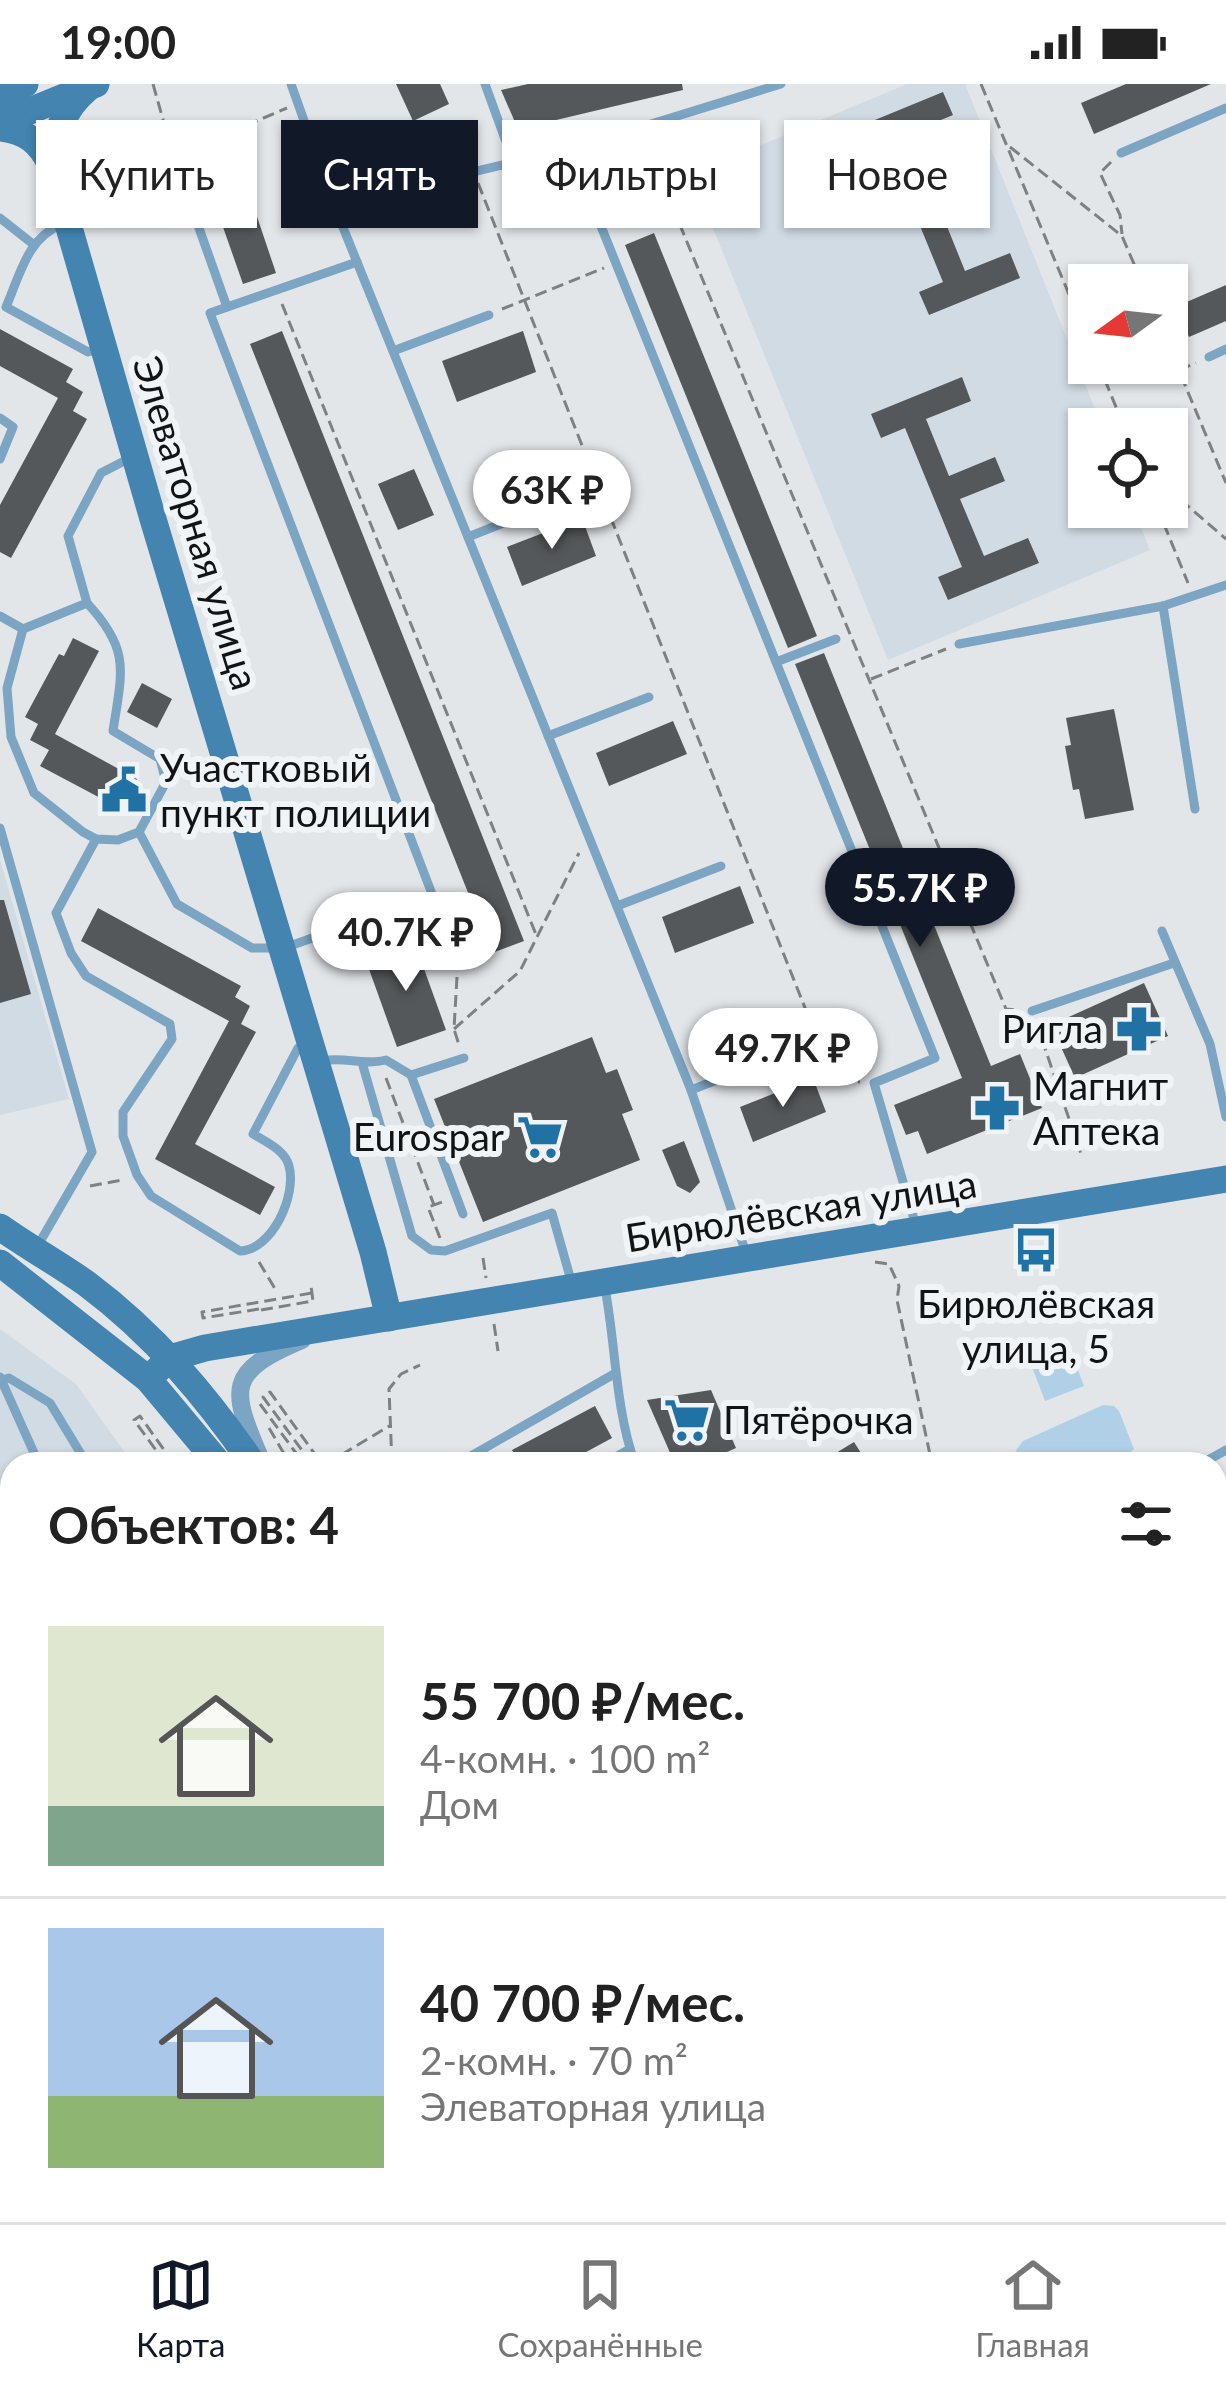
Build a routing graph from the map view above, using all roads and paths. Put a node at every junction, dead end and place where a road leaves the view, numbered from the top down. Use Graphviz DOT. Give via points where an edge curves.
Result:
graph roads {
  1 [pos="25,84"];
  2 [pos="153,84"];
  3 [pos="290,84"];
  4 [pos="485,84"];
  5 [pos="781,84"];
  6 [pos="981,84"];
  7 [pos="92,86"];
  8 [pos="0,98"];
  9 [pos="297,103"];
  10 [pos="1226,108"];
  11 [pos="63,120"];
  12 [pos="164,120"];
  13 [pos="257,120"];
  14 [pos="303,120"];
  15 [pos="665,120"];
  16 [pos="0,125"];
  17 [pos="502,131"];
  18 [pos="36,142"];
  19 [pos="1006,143"];
  20 [pos="1121,153"];
  21 [pos="478,184"];
  22 [pos="0,218"];
  23 [pos="53,228"];
  24 [pos="68,228"];
  25 [pos="199,228"];
  26 [pos="343,228"];
  27 [pos="602,228"];
  28 [pos="681,228"];
  29 [pos="1122,236"];
  30 [pos="33,244"];
  31 [pos="357,262"];
  32 [pos="616,263"];
  33 [pos="1134,264"];
  34 [pos="276,290"];
  35 [pos="1068,291"];
  36 [pos="524,300"];
  37 [pos="227,307"];
  38 [pos="489,315"];
  39 [pos="104,348"];
  40 [pos="1226,349"];
  41 [pos="392,351"];
  42 [pos="1209,357"];
  43 [pos="1188,366"];
  44 [pos="1185,384"];
  45 [pos="0,418"];
  46 [pos="135,457"];
  47 [pos="0,459"];
  48 [pos="1226,483"];
  49 [pos="597,485"];
  50 [pos="564,499"];
  51 [pos="1188,506"];
  52 [pos="1165,528"];
  53 [pos="467,537"];
  54 [pos="1226,539"];
  55 [pos="1226,585"];
  56 [pos="1193,596"];
  57 [pos="87,603"];
  58 [pos="1163,606"];
  59 [pos="0,616"];
  60 [pos="23,629"];
  61 [pos="836,639"];
  62 [pos="959,644"];
  63 [pos="776,662"];
  64 [pos="869,680"];
  65 [pos="677,686"];
  66 [pos="649,697"];
  67 [pos="548,736"];
  68 [pos="1195,809"];
  69 [pos="0,828"];
  70 [pos="139,832"];
  71 [pos="588,835"];
  72 [pos="96,839"];
  73 [pos="721,866"];
  74 [pos="408,904"];
  75 [pos="616,906"];
  76 [pos="1162,931"];
  77 [pos="537,937"];
  78 [pos="284,948"];
  79 [pos="458,962"];
  80 [pos="1174,963"];
  81 [pos="1032,1011"];
  82 [pos="454,1028"];
  83 [pos="1226,1038"];
  84 [pos="1210,1044"];
  85 [pos="796,1049"];
  86 [pos="314,1053"];
  87 [pos="464,1058"];
  88 [pos="380,1061"];
  89 [pos="363,1066"];
  90 [pos="411,1075"];
  91 [pos="874,1083"];
  92 [pos="691,1090"];
  93 [pos="1226,1117"];
  94 [pos="1081,1154"];
  95 [pos="138,1176"];
  96 [pos="1226,1179"];
  97 [pos="70,1190"];
  98 [pos="457,1197"];
  99 [pos="434,1205"];
  100 [pos="464,1214"];
  101 [pos="0,1227"];
  102 [pos="918,1232"];
  103 [pos="251,1251"];
  104 [pos="445,1251"];
  105 [pos="34,1252"];
  106 [pos="482,1258"];
  107 [pos="748,1261"];
  108 [pos="867,1261"];
  109 [pos="0,1263"];
  110 [pos="604,1283"];
  111 [pos="487,1286"];
  112 [pos="573,1288"];
  113 [pos="311,1290"];
  114 [pos="278,1292"];
  115 [pos="389,1318"];
  116 [pos="494,1323"];
  117 [pos="332,1328"];
  118 [pos="498,1352"];
  119 [pos="170,1358"];
  120 [pos="420,1365"];
  121 [pos="614,1374"];
  122 [pos="1,1378"];
  123 [pos="148,1379"];
  124 [pos="256,1398"];
  125 [pos="392,1425"];
  126 [pos="280,1444"];
  127 [pos="630,1449"];
  128 [pos="34,1452"];
  129 [pos="80,1452"];
  130 [pos="157,1452"];
  131 [pos="166,1452"];
  132 [pos="209,1452"];
  133 [pos="245,1452"];
  134 [pos="258,1452"];
  135 [pos="284,1452"];
  136 [pos="295,1452"];
  137 [pos="303,1452"];
  138 [pos="315,1452"];
  139 [pos="345,1452"];
  140 [pos="392,1452"];
  141 [pos="478,1452"];
  142 [pos="625,1452"];
  143 [pos="631,1452"];
  144 [pos="929,1452"];
  1 -- 8 [label="street"];
  2 -- 12 [label="path"];
  3 -- 9 [label="lane"];
  4 -- 17 [label="lane"];
  5 -- 15 [label="lane"];
  6 -- 19 [label="path"];
  7 -- 11 [label="street"];
  7 -- 16 [label="street"];
  9 -- 13 [label="path"];
  9 -- 14 [label="lane"];
  10 -- 20 [label="lane"];
  16 -- 18 [label="street"];
  19 -- 29 [label="path"];
  19 -- 35 [label="path"];
  20 -- 29 [label="path" via="1100,173"];
  21 -- 36 [label="path"];
  22 -- 30 [label="lane"];
  23 -- 30 [label="lane"];
  24 -- 39 [label="street, Элеваторная улица"];
  25 -- 37 [label="lane"];
  26 -- 31 [label="lane"];
  27 -- 32 [label="lane"];
  28 -- 64 [label="path"];
  29 -- 33 [label="path"];
  30 -- 39 [label="lane" via="6,308 88,352"];
  31 -- 34 [label="lane"];
  31 -- 41 [label="lane"];
  32 -- 36 [label="path"];
  32 -- 63 [label="lane"];
  34 -- 37 [label="lane"];
  34 -- 77 [label="path"];
  36 -- 38 [label="path"];
  36 -- 49 [label="path"];
  37 -- 79 [label="lane" via="209,314"];
  38 -- 41 [label="lane"];
  39 -- 46 [label="street, Элеваторная улица"];
  40 -- 42 [label="lane"];
  41 -- 53 [label="lane"];
  42 -- 43 [label="path"];
  44 -- 48 [label="path"];
  45 -- 47 [label="lane" via="13,427"];
  46 -- 57 [label="lane" via="101,472 68,536"];
  46 -- 78 [label="street, Элеваторная улица"];
  49 -- 50 [label="path"];
  49 -- 65 [label="path"];
  50 -- 53 [label="lane"];
  51 -- 54 [label="path"];
  52 -- 56 [label="path"];
  53 -- 67 [label="lane"];
  55 -- 56 [label="lane"];
  56 -- 58 [label="lane"];
  57 -- 60 [label="lane"];
  57 -- 70 [label="lane" via="121,652 113,731 160,759 166,782"];
  58 -- 62 [label="lane"];
  58 -- 68 [label="lane"];
  59 -- 60 [label="lane"];
  60 -- 72 [label="lane" via="7,688 11,736 34,793"];
  61 -- 63 [label="lane"];
  62 -- 64 [label="path"];
  63 -- 91 [label="lane" via="935,1058"];
  64 -- 81 [label="path" via="1006,1009"];
  65 -- 66 [label="path"];
  65 -- 91 [label="path" via="834,1081"];
  66 -- 67 [label="lane"];
  67 -- 71 [label="lane"];
  69 -- 97 [label="lane" via="92,1152"];
  70 -- 72 [label="lane"];
  70 -- 78 [label="lane" via="177,904 252,948"];
  71 -- 75 [label="lane"];
  71 -- 77 [label="path"];
  72 -- 95 [label="lane" via="56,913 71,953 86,976 170,1024 172,1039 123,1112"];
  73 -- 75 [label="lane"];
  74 -- 78 [label="lane"];
  75 -- 92 [label="lane"];
  76 -- 80 [label="lane"];
  77 -- 82 [label="path" via="520,971"];
  78 -- 86 [label="street, Элеваторная улица"];
  79 -- 82 [label="path"];
  80 -- 81 [label="lane"];
  80 -- 84 [label="lane"];
  81 -- 94 [label="path"];
  82 -- 87 [label="path"];
  83 -- 84 [label="lane"];
  84 -- 93 [label="lane"];
  85 -- 92 [label="lane"];
  86 -- 89 [label="lane"];
  86 -- 103 [label="lane" via="298,1048 254,1134 282,1152 290,1191"];
  86 -- 115 [label="street, Элеваторная улица"];
  87 -- 90 [label="lane"];
  88 -- 89 [label="lane"];
  88 -- 90 [label="lane"];
  88 -- 99 [label="path"];
  89 -- 104 [label="lane" via="412,1236"];
  90 -- 98 [label="lane"];
  91 -- 102 [label="lane"];
  92 -- 107 [label="lane"];
  95 -- 97 [label="path"];
  95 -- 103 [label="lane" via="151,1196"];
  96 -- 102 [label="street, Бирюлёвская улица"];
  97 -- 105 [label="lane"];
  98 -- 99 [label="path"];
  98 -- 100 [label="lane"];
  99 -- 104 [label="path" via="428,1208"];
  101 -- 105 [label="street"];
  102 -- 107 [label="street, Бирюлёвская улица"];
  103 -- 114 [label="path"];
  104 -- 112 [label="lane" via="552,1213"];
  105 -- 119 [label="street" via="86,1283"];
  106 -- 111 [label="path"];
  107 -- 110 [label="street, Бирюлёвская улица"];
  108 -- 144 [label="path" via="889,1264 899,1286"];
  109 -- 123 [label="street"];
  110 -- 112 [label="street, Бирюлёвская улица"];
  110 -- 121 [label="lane"];
  112 -- 115 [label="street, Бирюлёвская улица"];
  113 -- 113 [label="path" via="202,1312 203,1318 313,1300"];
  115 -- 117 [label="street, Бирюлёвская улица"];
  116 -- 118 [label="path"];
  117 -- 119 [label="street, Бирюлёвская улица"];
  117 -- 134 [label="street" via="264,1357 246,1374 239,1405"];
  119 -- 123 [label="street"];
  119 -- 133 [label="street"];
  120 -- 125 [label="path" via="389,1389"];
  121 -- 127 [label="lane"];
  121 -- 141 [label="lane"];
  122 -- 128 [label="lane"];
  122 -- 129 [label="lane" via="50,1403"];
  123 -- 132 [label="street"];
  124 -- 136 [label="path"];
  125 -- 139 [label="path"];
  125 -- 140 [label="path"];
  126 -- 135 [label="path"];
  127 -- 142 [label="lane"];
  127 -- 143 [label="lane"];
  130 -- 131 [label="path" via="134,1420 140,1416"];
  137 -- 138 [label="path" via="263,1397 270,1392"];
}
